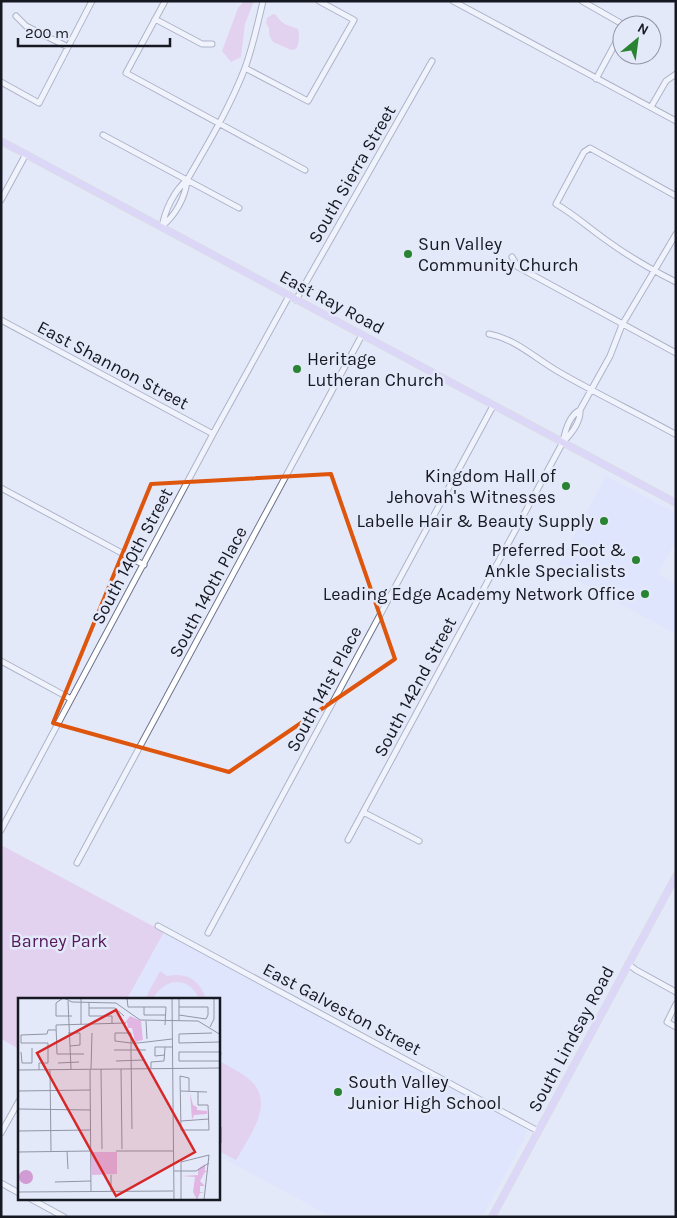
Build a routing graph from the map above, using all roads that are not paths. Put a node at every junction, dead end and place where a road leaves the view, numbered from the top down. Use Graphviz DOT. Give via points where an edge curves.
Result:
graph roads {
  1 [pos="92,1"];
  2 [pos="165,1"];
  3 [pos="263,1"];
  4 [pos="319,1"];
  5 [pos="453,1"];
  6 [pos="582,1"];
  7 [pos="16,16"];
  8 [pos="612,18"];
  9 [pos="155,19"];
  10 [pos="212,44"];
  11 [pos="68,47"];
  12 [pos="612,49"];
  13 [pos="432,61"];
  14 [pos="245,68"];
  15 [pos="676,74"];
  16 [pos="596,79"];
  17 [pos="1,82"];
  18 [pos="651,107"];
  19 [pos="676,121"];
  20 [pos="219,124"];
  21 [pos="103,135"];
  22 [pos="1,141"];
  23 [pos="26,154"];
  24 [pos="305,170"];
  25 [pos="187,180"];
  26 [pos="676,196"];
  27 [pos="1,200"];
  28 [pos="239,208"];
  29 [pos="162,227"];
  30 [pos="676,234"];
  31 [pos="512,257"];
  32 [pos="654,271"];
  33 [pos="676,282"];
  34 [pos="289,296"];
  35 [pos="296,300"];
  36 [pos="1,320"];
  37 [pos="622,325"];
  38 [pos="488,334"];
  39 [pos="362,335"];
  40 [pos="676,353"];
  41 [pos="592,390"];
  42 [pos="493,406"];
  43 [pos="213,434"];
  44 [pos="675,434"];
  45 [pos="563,442"];
  46 [pos="1,488"];
  47 [pos="676,503"];
  48 [pos="144,565"];
  49 [pos="1,661"];
  50 [pos="71,699"];
  51 [pos="364,812"];
  52 [pos="1,830"];
  53 [pos="348,840"];
  54 [pos="419,841"];
  55 [pos="78,863"];
  56 [pos="676,876"];
  57 [pos="158,926"];
  58 [pos="208,933"];
  59 [pos="628,964"];
  60 [pos="676,992"];
  61 [pos="676,1004"];
  62 [pos="676,1027"];
  63 [pos="18,1103"];
  64 [pos="538,1131"];
  65 [pos="1,1133"];
  66 [pos="1,1183"];
  67 [pos="18,1192"];
  68 [pos="33,1200"];
  69 [pos="64,1217"];
  70 [pos="492,1217"];
  1 -- 11 [label="street"];
  2 -- 9 [label="street"];
  3 -- 14 [label="street"];
  4 -- 14 [label="street" via="354,20 308,101"];
  5 -- 16 [label="street"];
  6 -- 8 [label="street"];
  7 -- 11 [label="street" via="26,26"];
  9 -- 10 [label="street" via="202,44"];
  9 -- 20 [label="street" via="126,73"];
  11 -- 17 [label="street" via="39,103"];
  12 -- 16 [label="street"];
  13 -- 35 [label="street, South Sierra Street"];
  14 -- 20 [label="street"];
  15 -- 18 [label="street" via="666,81"];
  16 -- 18 [label="street"];
  18 -- 19 [label="street"];
  20 -- 24 [label="street"];
  20 -- 25 [label="street"];
  21 -- 25 [label="street"];
  22 -- 23 [label="main road, East Ray Road"];
  23 -- 27 [label="street"];
  23 -- 29 [label="main road, East Ray Road"];
  25 -- 28 [label="street"];
  25 -- 29 [label="street" via="164,216"];
  26 -- 32 [label="street" via="590,148 584,152 556,204"];
  29 -- 34 [label="main road, East Ray Road"];
  30 -- 32 [label="street, South 142nd Street"];
  31 -- 37 [label="street" via="518,267"];
  32 -- 33 [label="street"];
  32 -- 37 [label="street, South 142nd Street"];
  34 -- 35 [label="main road, East Ray Road"];
  34 -- 43 [label="street, South 140th Street"];
  35 -- 39 [label="main road, East Ray Road"];
  36 -- 43 [label="street, East Shannon Street"];
  37 -- 40 [label="street"];
  37 -- 41 [label="street, South 142nd Street"];
  38 -- 41 [label="street" via="524,348"];
  39 -- 42 [label="main road, East Ray Road"];
  39 -- 55 [label="street, South 140th Place"];
  41 -- 44 [label="street"];
  41 -- 45 [label="street, South 142nd Street" via="575,413"];
  42 -- 45 [label="main road, East Ray Road"];
  42 -- 58 [label="street, South 141st Place"];
  43 -- 48 [label="street, South 140th Street"];
  45 -- 47 [label="main road, East Ray Road"];
  45 -- 51 [label="street, South 142nd Street"];
  46 -- 48 [label="street"];
  48 -- 50 [label="street, South 140th Street"];
  49 -- 50 [label="street"];
  50 -- 52 [label="street, South 140th Street"];
  51 -- 53 [label="street, South 142nd Street"];
  51 -- 54 [label="street"];
  56 -- 59 [label="main road, South Lindsay Road"];
  57 -- 64 [label="street, East Galveston Street"];
  59 -- 60 [label="street"];
  59 -- 64 [label="main road, South Lindsay Road"];
  61 -- 62 [label="street" via="667,1022"];
  63 -- 65 [label="street"];
  64 -- 70 [label="main road, South Lindsay Road"];
  66 -- 67 [label="street"];
  68 -- 69 [label="street"];
}
